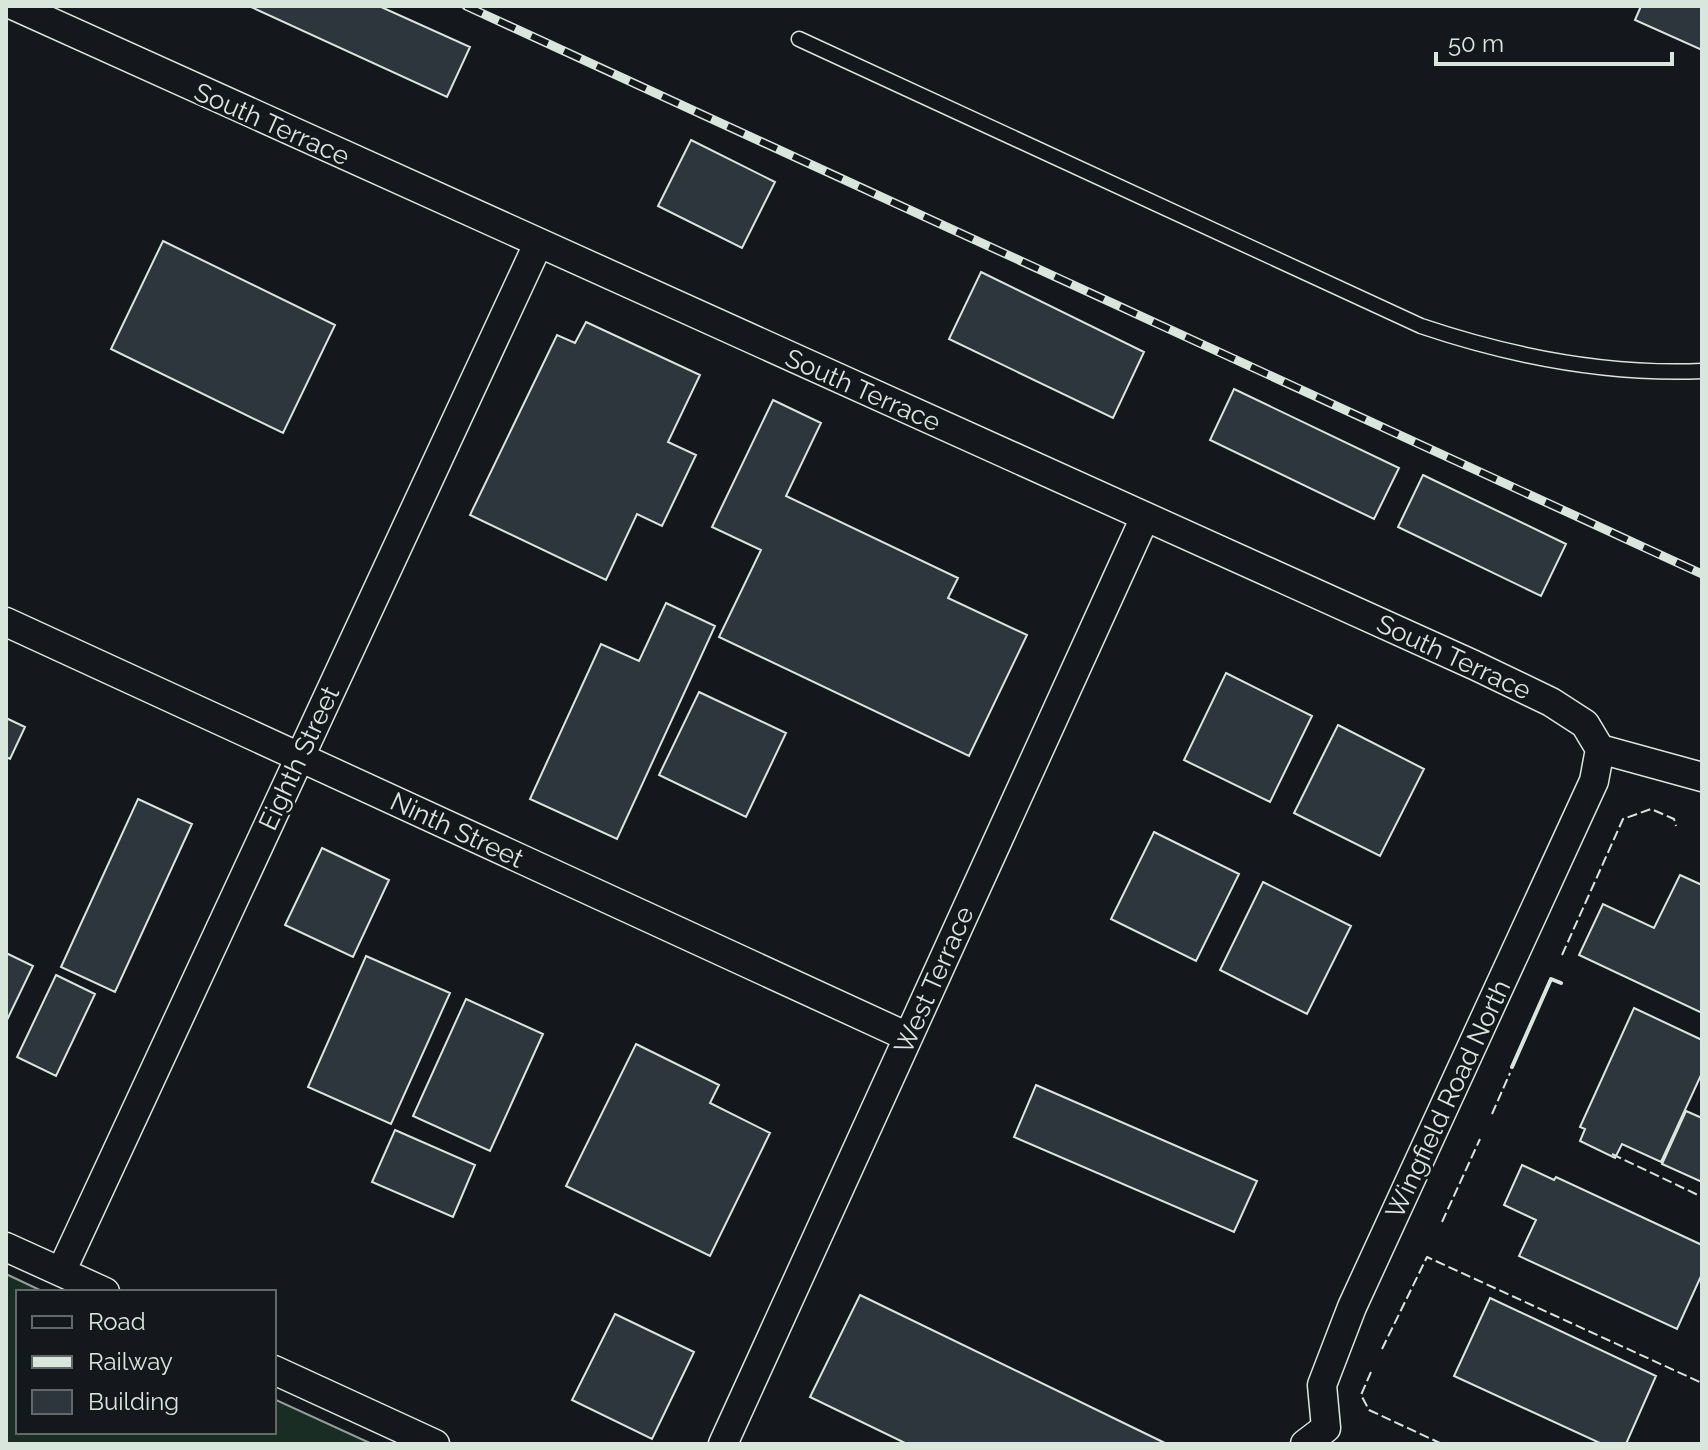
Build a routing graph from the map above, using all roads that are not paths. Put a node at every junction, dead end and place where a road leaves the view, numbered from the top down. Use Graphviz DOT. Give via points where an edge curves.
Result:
graph roads {
  1 [pos="15,6"];
  2 [pos="799,39"];
  3 [pos="538,244"];
  4 [pos="1702,371"];
  5 [pos="1145,517"];
  6 [pos="6,622"];
  7 [pos="1600,749"];
  8 [pos="299,757"];
  9 [pos="1702,777"];
  10 [pos="908,1037"];
  11 [pos="6,1247"];
  12 [pos="61,1272"];
  13 [pos="101,1290"];
  14 [pos="276,1371"];
  15 [pos="1324,1439"];
  16 [pos="435,1444"];
  17 [pos="723,1444"];
  1 -- 3 [label="street, South Terrace"];
  2 -- 4 [label="lane" via="1421,326 1492,348 1570,362 1636,372"];
  3 -- 5 [label="street, South Terrace"];
  3 -- 8 [label="street, Eighth Street"];
  5 -- 7 [label="street, South Terrace" via="1551,702 1585,724"];
  5 -- 10 [label="street, West Terrace"];
  6 -- 8 [label="street, Ninth Street"];
  7 -- 9 [label="street"];
  7 -- 15 [label="street, Wingfield Road North" via="1594,781 1352,1307 1322,1385"];
  8 -- 10 [label="street, Ninth Street"];
  8 -- 12 [label="street, Eighth Street"];
  10 -- 17 [label="street, West Terrace"];
  11 -- 12 [label="street"];
  12 -- 13 [label="street"];
  14 -- 16 [label="street"];
}
